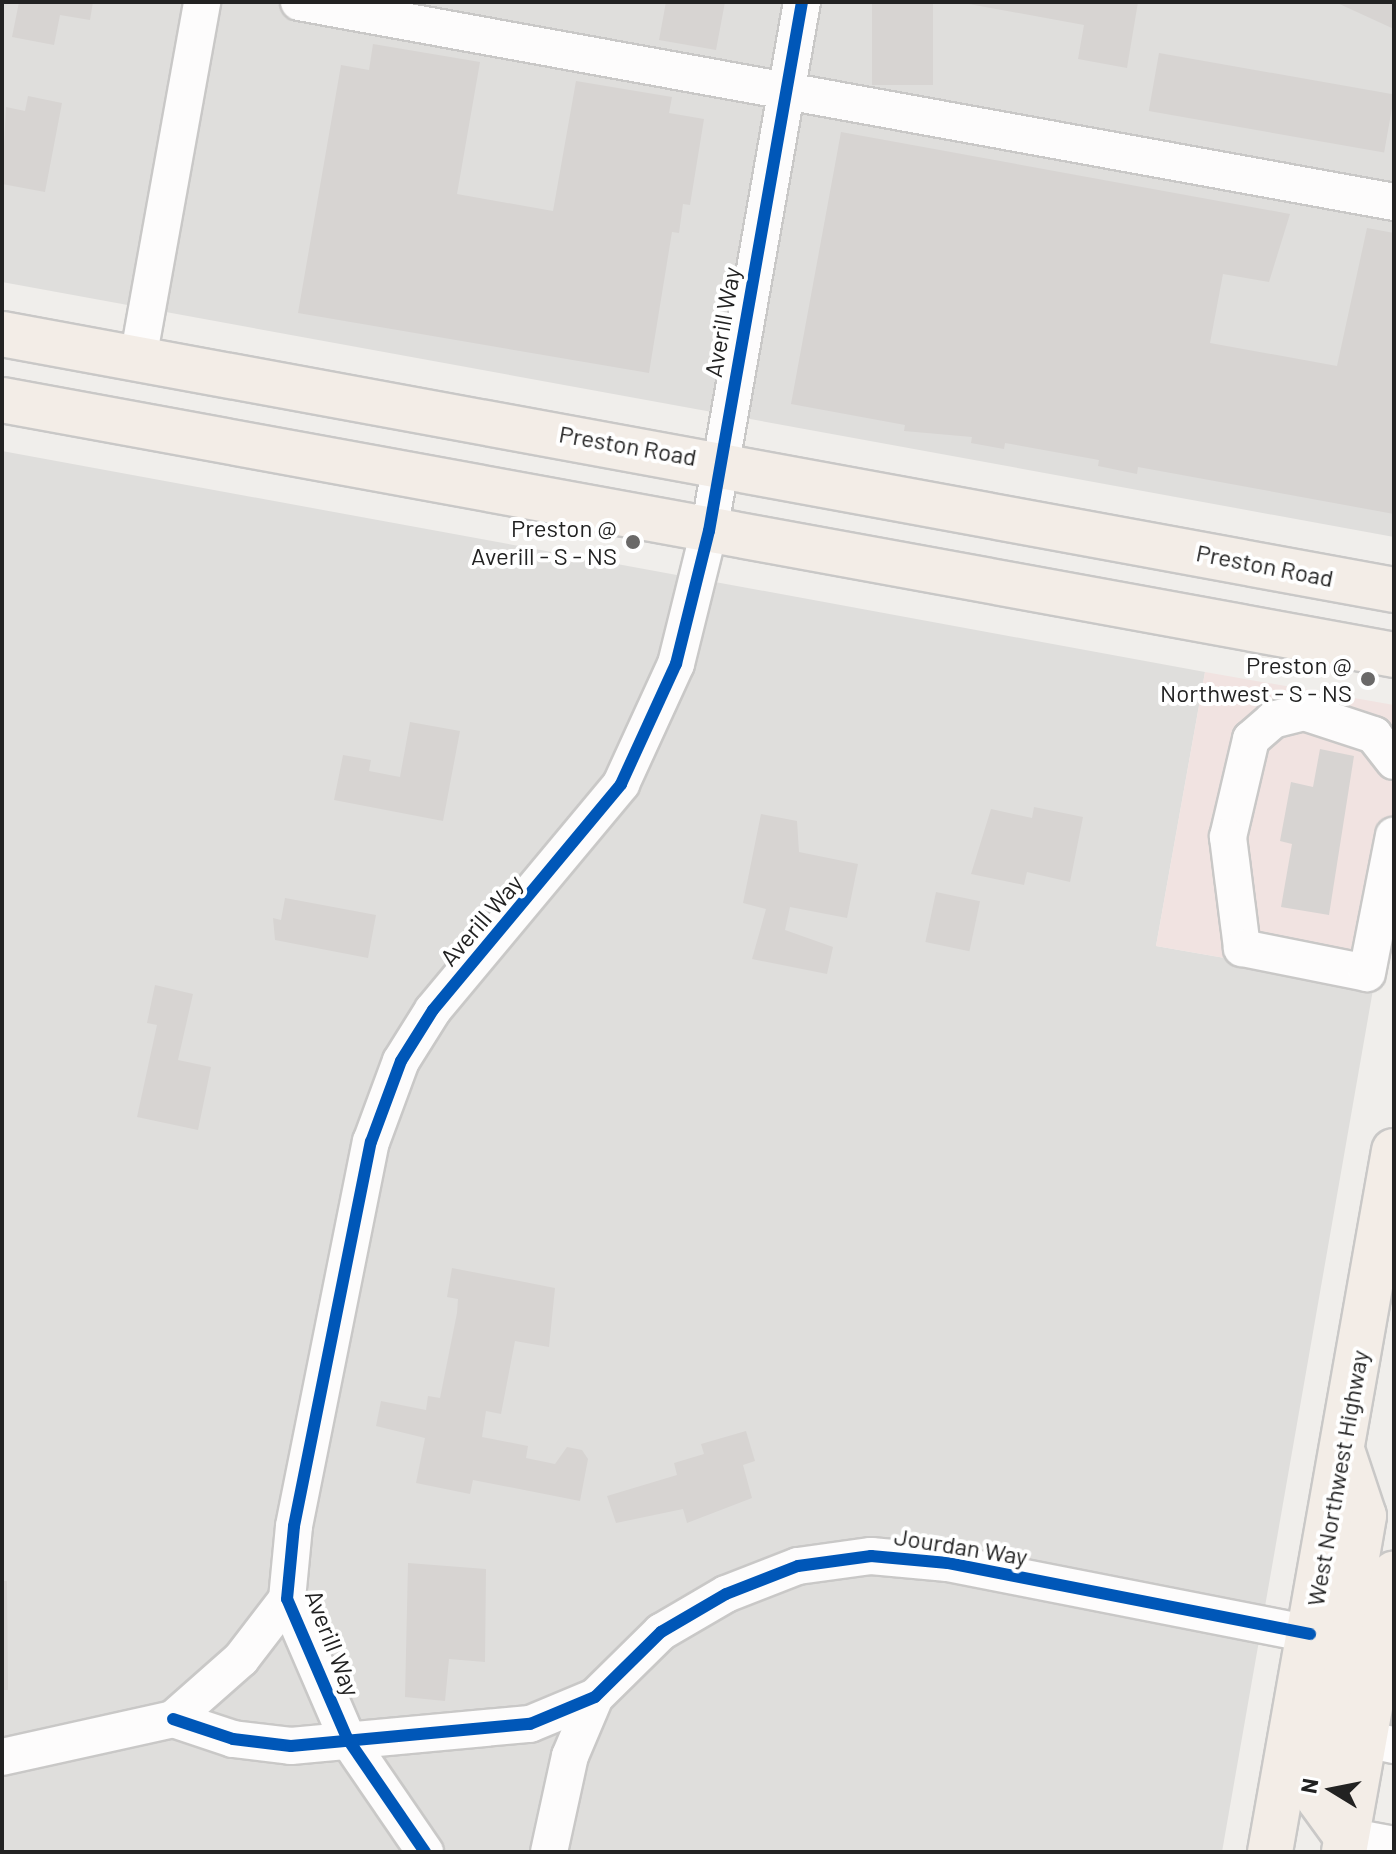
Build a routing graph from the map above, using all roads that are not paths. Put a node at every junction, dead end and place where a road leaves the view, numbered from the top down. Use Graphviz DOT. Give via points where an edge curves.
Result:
graph roads {
  1 [pos="202,2"];
  2 [pos="299,2"];
  3 [pos="802,2"];
  4 [pos="786,90"];
  5 [pos="1394,202"];
  6 [pos="2,334"];
  7 [pos="138,359"];
  8 [pos="2,400"];
  9 [pos="719,461"];
  10 [pos="709,531"];
  11 [pos="1394,590"];
  12 [pos="1394,655"];
  13 [pos="1394,761"];
  14 [pos="1394,836"];
  15 [pos="1388,905"];
  16 [pos="1394,1151"];
  17 [pos="1341,1447"];
  18 [pos="1394,1573"];
  19 [pos="287,1599"];
  20 [pos="1310,1634"];
  21 [pos="595,1697"];
  22 [pos="173,1719"];
  23 [pos="347,1738"];
  24 [pos="1379,1742"];
  25 [pos="2,1757"];
  26 [pos="1345,1844"];
  27 [pos="1394,1845"];
  28 [pos="425,1852"];
  29 [pos="549,1852"];
  30 [pos="1270,1852"];
  1 -- 7 [label="street"];
  2 -- 4 [label="street"];
  3 -- 4 [label="street, Averill Way"];
  4 -- 5 [label="street"];
  4 -- 9 [label="street, Averill Way"];
  6 -- 7 [label="main road, Preston Road"];
  7 -- 9 [label="main road, Preston Road"];
  8 -- 10 [label="main road"];
  9 -- 10 [label="street, Averill Way"];
  9 -- 11 [label="main road, Preston Road"];
  10 -- 12 [label="main road"];
  10 -- 19 [label="street, Averill Way" via="676,664 621,784 433,1010 401,1061 371,1142 294,1526"];
  13 -- 15 [label="street" via="1374,735 1304,712 1273,720 1251,739 1228,837 1242,948 1367,973"];
  14 -- 15 [label="street"];
  16 -- 17 [label="main road, West Northwest Highway"];
  17 -- 20 [label="main road, West Northwest Highway"];
  17 -- 26 [label="main road" via="1364,1516 1318,1783 1319,1799"];
  18 -- 24 [label="main road"];
  19 -- 22 [label="street, Jourdan Way" via="241,1659"];
  19 -- 23 [label="street, Averill Way"];
  20 -- 21 [label="street, Jourdan Way" via="948,1563 871,1556 798,1566 726,1594 661,1632"];
  20 -- 30 [label="main road, West Northwest Highway"];
  21 -- 23 [label="street, Jourdan Way" via="530,1724"];
  21 -- 29 [label="street" via="570,1756"];
  22 -- 23 [label="street, Jourdan Way" via="276,1744"];
  22 -- 25 [label="street, Jourdan Way"];
  23 -- 28 [label="street, Averill Way"];
  24 -- 26 [label="main road"];
  26 -- 27 [label="street"];
}
